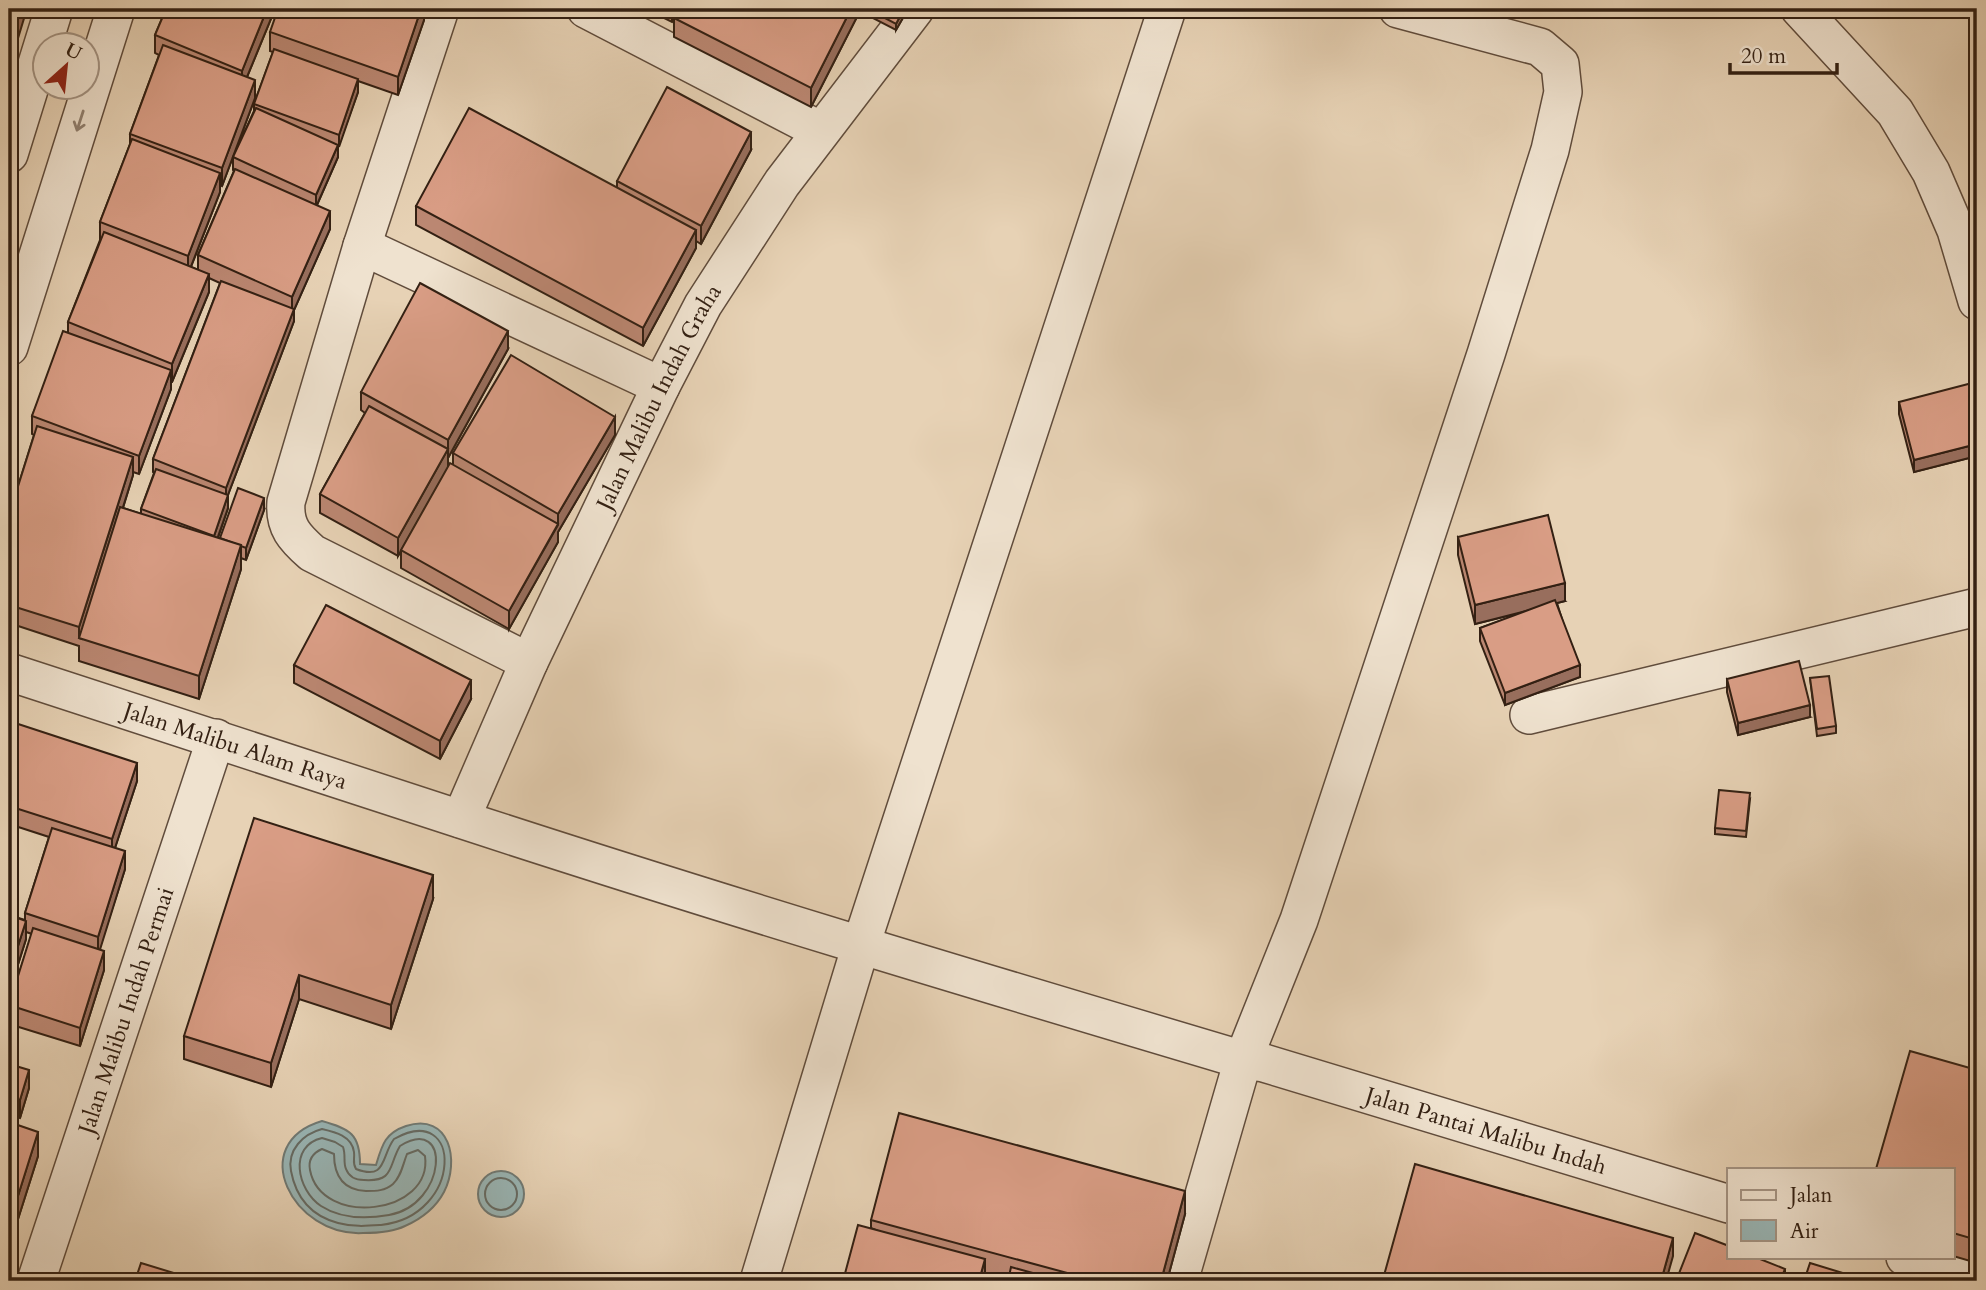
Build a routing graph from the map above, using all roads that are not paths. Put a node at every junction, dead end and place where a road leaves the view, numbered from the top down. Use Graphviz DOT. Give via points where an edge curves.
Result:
graph roads {
  1 [pos="54,9"];
  2 [pos="116,9"];
  3 [pos="440,9"];
  4 [pos="586,9"];
  5 [pos="915,9"];
  6 [pos="1167,9"];
  7 [pos="1398,9"];
  8 [pos="1800,9"];
  9 [pos="821,131"];
  10 [pos="9,155"];
  11 [pos="362,246"];
  12 [pos="1977,301"];
  13 [pos="9,347"];
  14 [pos="661,386"];
  15 [pos="1977,607"];
  16 [pos="529,662"];
  17 [pos="9,673"];
  18 [pos="1529,715"];
  19 [pos="216,738"];
  20 [pos="461,820"];
  21 [pos="861,945"];
  22 [pos="1243,1059"];
  23 [pos="1727,1202"];
  24 [pos="1908,1258"];
  25 [pos="1977,1279"];
  26 [pos="36,1281"];
  27 [pos="759,1281"];
  28 [pos="1179,1281"];
  1 -- 10 [label="street"];
  2 -- 13 [label="street, one-way"];
  3 -- 11 [label="street"];
  4 -- 9 [label="street"];
  5 -- 9 [label="street, Jalan Malibu Indah Graha"];
  6 -- 21 [label="street"];
  7 -- 22 [label="street" via="1540,47 1560,64 1563,92 1550,150 1490,341 1299,920"];
  8 -- 12 [label="street" via="1895,112 1924,160 1956,230"];
  9 -- 14 [label="street, Jalan Malibu Indah Graha" via="742,242"];
  11 -- 14 [label="street"];
  11 -- 16 [label="street" via="286,502 292,535 312,553"];
  14 -- 16 [label="street, Jalan Malibu Indah Graha"];
  15 -- 18 [label="street"];
  16 -- 20 [label="street, Jalan Malibu Indah Graha"];
  17 -- 19 [label="street, Jalan Malibu Alam Raya"];
  19 -- 20 [label="street, Jalan Malibu Alam Raya"];
  19 -- 26 [label="street, Jalan Malibu Indah Permai"];
  20 -- 21 [label="street, Jalan Malibu Alam Raya"];
  21 -- 22 [label="street, Jalan Pantai Malibu Indah"];
  21 -- 27 [label="street"];
  22 -- 23 [label="street, Jalan Pantai Malibu Indah"];
  22 -- 28 [label="street"];
  24 -- 25 [label="street"];
}
